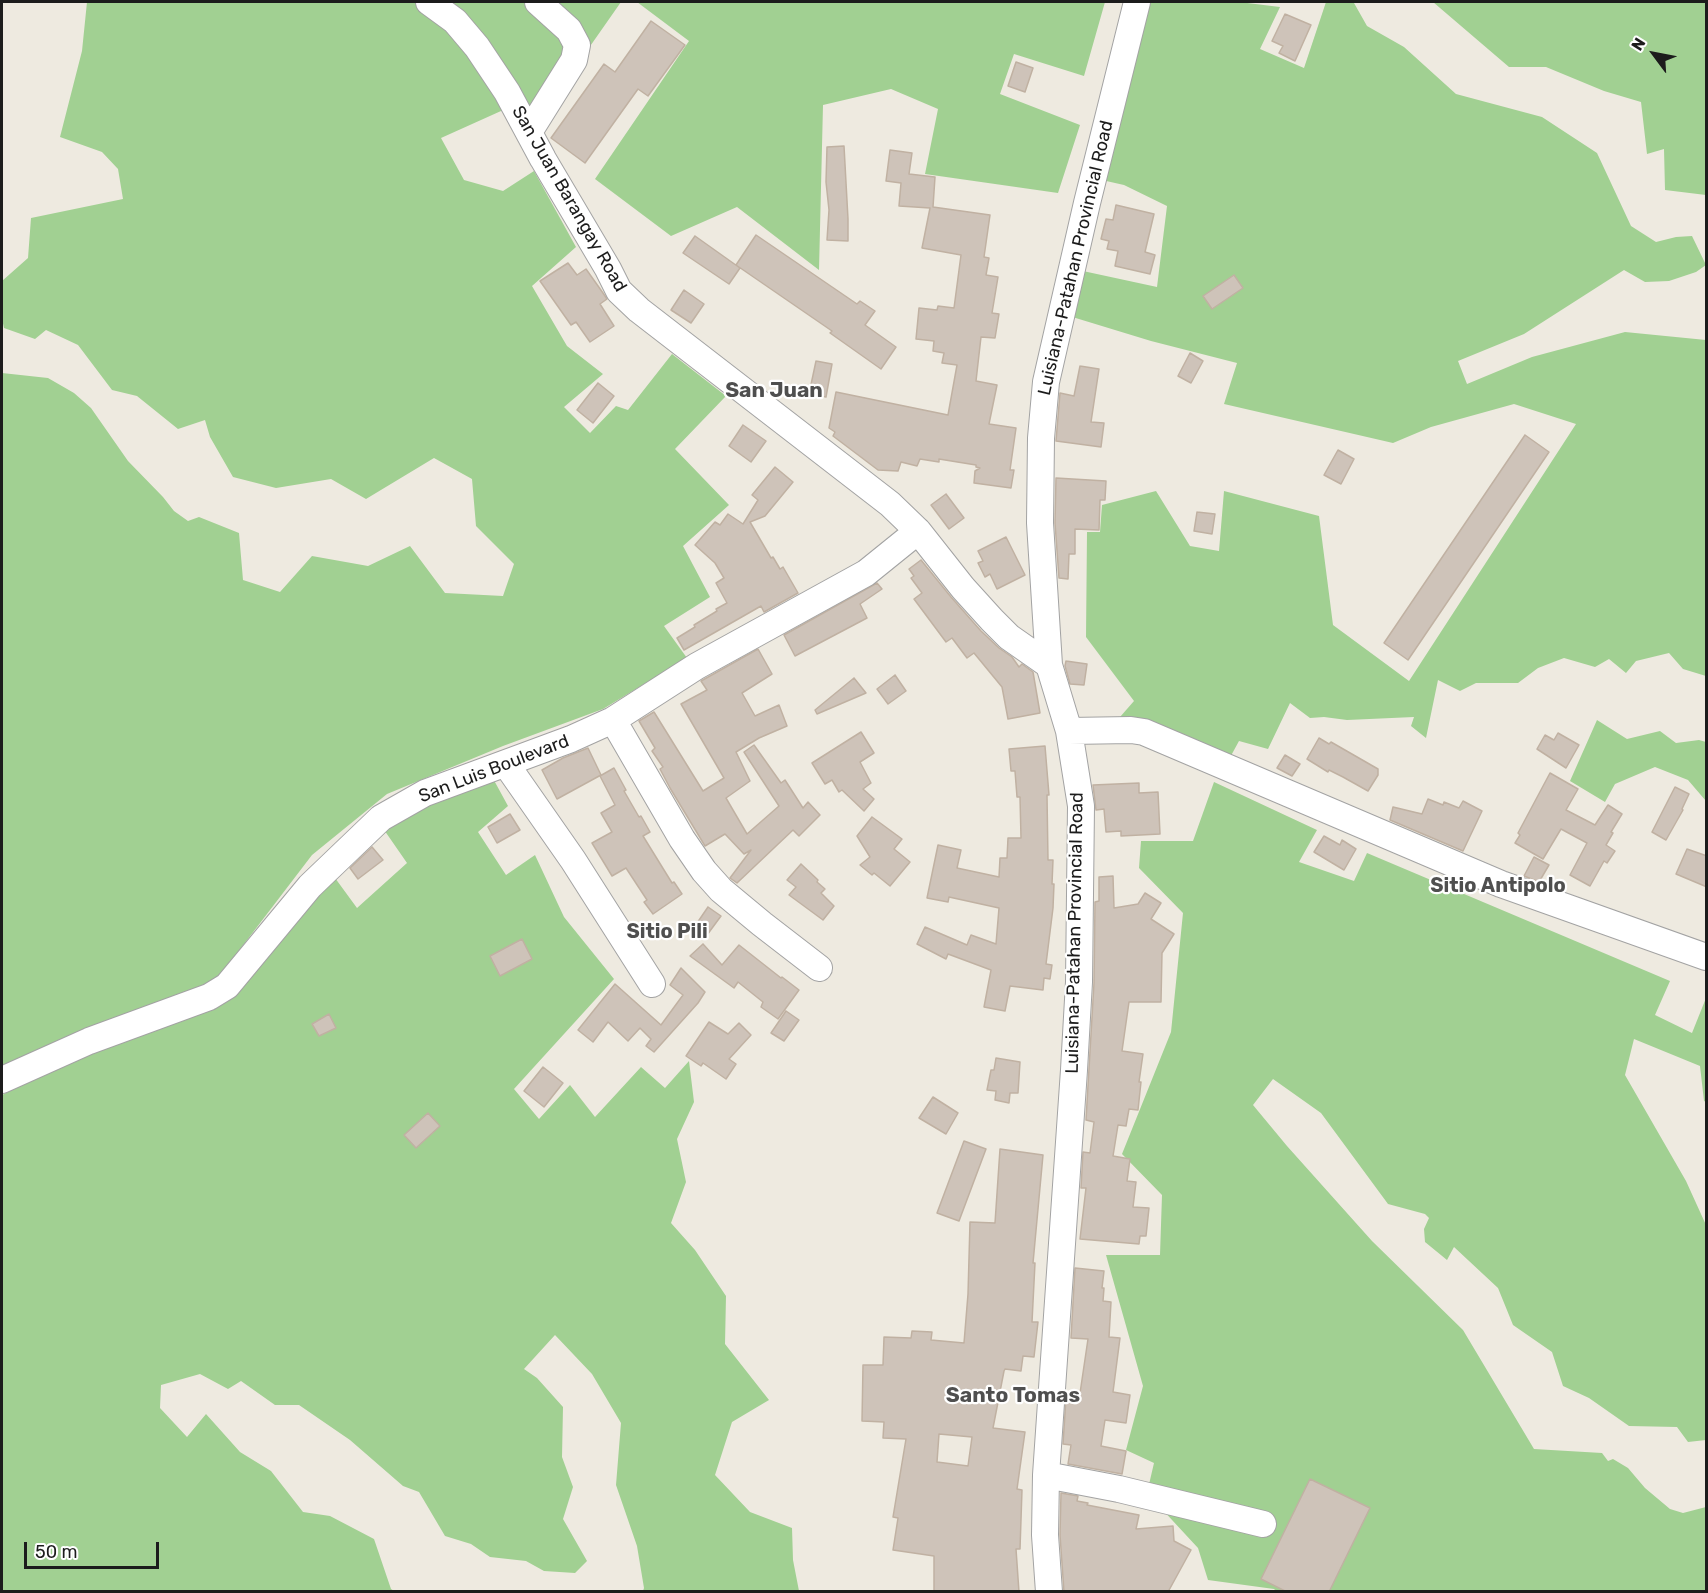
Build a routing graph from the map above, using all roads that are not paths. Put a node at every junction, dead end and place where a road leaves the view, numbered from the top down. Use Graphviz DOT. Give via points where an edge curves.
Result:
graph roads {
  1 [pos="538,2"];
  2 [pos="1137,2"];
  3 [pos="437,4"];
  4 [pos="529,132"];
  5 [pos="918,531"];
  6 [pos="1049,665"];
  7 [pos="613,720"];
  8 [pos="1069,731"];
  9 [pos="506,764"];
  10 [pos="1707,957"];
  11 [pos="819,968"];
  12 [pos="652,984"];
  13 [pos="2,1080"];
  14 [pos="1046,1475"];
  15 [pos="1263,1524"];
  16 [pos="1049,1592"];
  1 -- 4 [label="street" via="569,30 577,45 574,60"];
  2 -- 6 [label="street, Luisiana-Patahan Provincial Road" via="1046,382 1040,523"];
  3 -- 4 [label="street, San Juan Barangay Road" via="477,47"];
  4 -- 5 [label="street, San Juan Barangay Road" via="619,291 890,504"];
  5 -- 6 [label="street, San Juan Barangay Road" via="992,620"];
  5 -- 7 [label="street, San Luis Boulevard" via="866,573 697,666"];
  6 -- 8 [label="street, Luisiana-Patahan Provincial Road"];
  7 -- 9 [label="street, San Luis Boulevard"];
  7 -- 11 [label="street" via="704,871 721,890"];
  8 -- 10 [label="street" via="1144,732 1501,884"];
  8 -- 14 [label="street, Luisiana-Patahan Provincial Road" via="1081,806 1078,982"];
  9 -- 12 [label="street"];
  9 -- 13 [label="street, San Luis Boulevard" via="425,793 381,818 310,886 226,986 209,997 89,1041"];
  14 -- 15 [label="street"];
  14 -- 16 [label="street, Luisiana-Patahan Provincial Road"];
}
